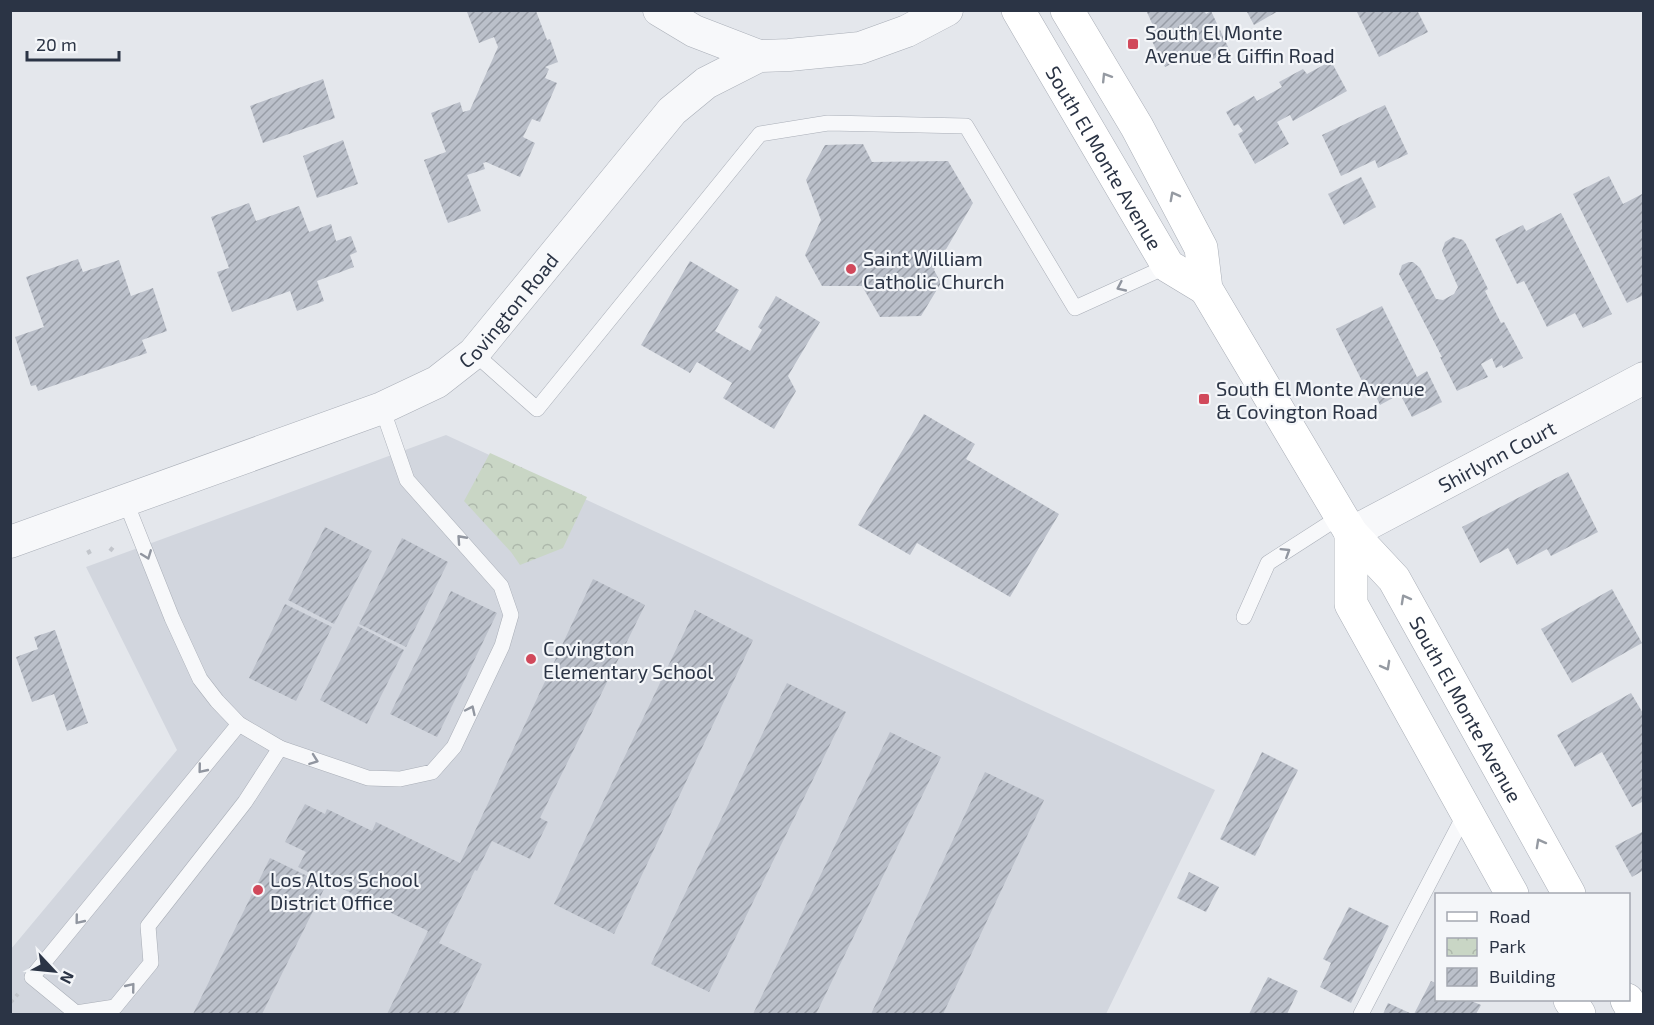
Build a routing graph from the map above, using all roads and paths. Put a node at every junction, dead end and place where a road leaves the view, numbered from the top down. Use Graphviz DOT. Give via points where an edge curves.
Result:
graph roads {
  1 [pos="659,10"];
  2 [pos="947,10"];
  3 [pos="1018,10"];
  4 [pos="1067,10"];
  5 [pos="759,56"];
  6 [pos="1201,248"];
  7 [pos="1168,266"];
  8 [pos="1206,289"];
  9 [pos="474,353"];
  10 [pos="1644,378"];
  11 [pos="382,408"];
  12 [pos="125,500"];
  13 [pos="1346,524"];
  14 [pos="10,542"];
  15 [pos="114,546"];
  16 [pos="110,550"];
  17 [pos="1244,617"];
  18 [pos="239,724"];
  19 [pos="280,748"];
  20 [pos="1466,812"];
  21 [pos="1511,893"];
  22 [pos="1568,893"];
  23 [pos="1571,1001"];
  24 [pos="1361,1014"];
  25 [pos="1579,1014"];
  1 -- 5 [label="street" via="694,31"];
  2 -- 5 [label="street, Covington Road" via="907,31 860,48"];
  3 -- 7 [label="main road, South El Monte Avenue"];
  6 -- 4 [label="main road, South El Monte Avenue, one-way" via="1137,127"];
  5 -- 9 [label="street, Covington Road" via="706,83 672,111"];
  6 -- 7 [label="lane"];
  6 -- 8 [label="main road, South El Monte Avenue"];
  7 -- 8 [label="main road, South El Monte Avenue"];
  7 -- 9 [label="lane, one-way" via="1075,308 966,126 828,123 760,134 537,409"];
  8 -- 13 [label="main road, South El Monte Avenue"];
  9 -- 11 [label="street, Covington Road" via="437,382"];
  10 -- 13 [label="street, Shirlynn Court"];
  11 -- 12 [label="street, Covington Road"];
  19 -- 11 [label="lane, one-way" via="368,778 400,779 432,772 454,747 502,646 511,615 501,586 407,480"];
  12 -- 14 [label="street, Covington Road"];
  12 -- 18 [label="lane, one-way" via="200,679"];
  17 -- 13 [label="lane, one-way" via="1268,563"];
  13 -- 20 [label="main road, one-way" via="1351,604"];
  22 -- 13 [label="main road, South El Monte Avenue, one-way" via="1394,579"];
  15 -- 16 [label="path"];
  18 -- 19 [label="lane"];
  18 -- 19 [label="lane, one-way" via="32,977 76,1013 115,1007 151,963 148,926 245,802"];
  20 -- 21 [label="main road"];
  20 -- 24 [label="lane"];
  23 -- 25 [label="main road"];
}
